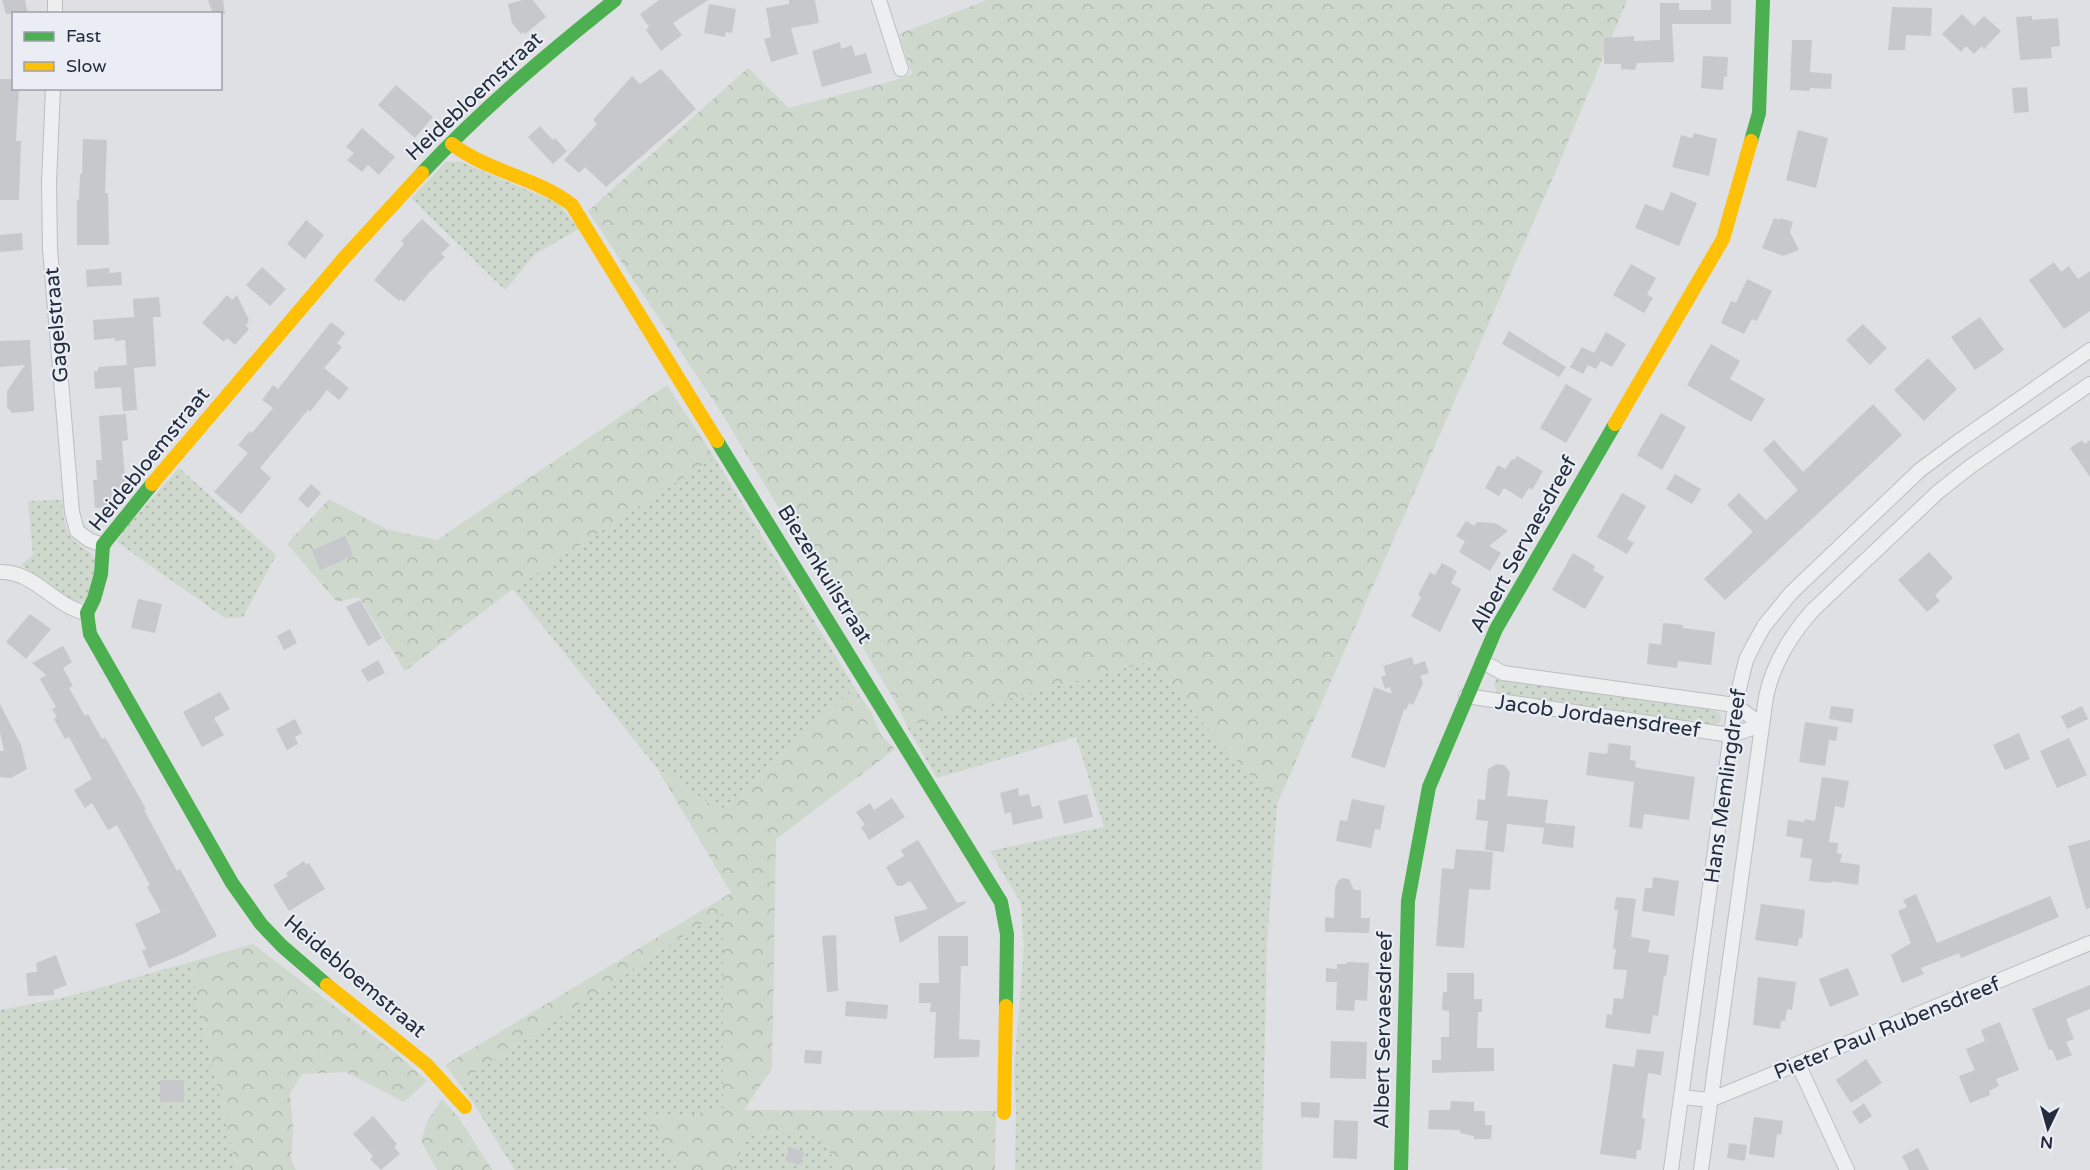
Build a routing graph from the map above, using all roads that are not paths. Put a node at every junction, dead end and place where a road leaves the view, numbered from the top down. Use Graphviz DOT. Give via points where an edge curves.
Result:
graph roads {
  1 [pos="615,0"];
  2 [pos="879,0"];
  3 [pos="1763,0"];
  4 [pos="901,69"];
  5 [pos="53,90"];
  6 [pos="452,144"];
  7 [pos="2090,350"];
  8 [pos="2090,384"];
  9 [pos="1929,481"];
  10 [pos="103,545"];
  11 [pos="0,572"];
  12 [pos="87,613"];
  13 [pos="1484,662"];
  14 [pos="1467,696"];
  15 [pos="1735,705"];
  16 [pos="1762,725"];
  17 [pos="1731,735"];
  18 [pos="2090,943"];
  19 [pos="1797,1064"];
  20 [pos="1681,1097"];
  21 [pos="1710,1100"];
  22 [pos="465,1107"];
  23 [pos="1004,1113"];
  24 [pos="1401,1170"];
  25 [pos="1671,1170"];
  26 [pos="1701,1170"];
  27 [pos="1847,1170"];
  1 -- 6 [label="street, Heidebloemstraat" via="510,86"];
  2 -- 4 [label="street"];
  3 -- 13 [label="street, Albert Servaesdreef" via="1759,113 1723,238 1496,629"];
  5 -- 10 [label="street, Gagelstraat" via="50,249 72,512 77,531"];
  6 -- 10 [label="street, Heidebloemstraat" via="344,258"];
  6 -- 23 [label="street, Biezenkuilstraat" via="478,163 556,193 572,205 1001,902 1006,934"];
  7 -- 9 [label="street, Hans Memlingdreef" via="1959,441"];
  8 -- 9 [label="street, Hans Memlingdreef" via="1971,466"];
  9 -- 15 [label="street, Hans Memlingdreef" via="1777,608 1746,660"];
  9 -- 16 [label="street, Hans Memlingdreef" via="1795,630 1770,679"];
  10 -- 12 [label="street, Heidebloemstraat" via="101,574"];
  11 -- 12 [label="street" via="27,578 66,607"];
  12 -- 22 [label="street, Heidebloemstraat" via="90,634 231,883 249,908 282,946 316,976 428,1065"];
  13 -- 14 [label="street, Albert Servaesdreef"];
  13 -- 15 [label="street, Jacob Jordaensdreef" via="1503,673"];
  14 -- 17 [label="street, Jacob Jordaensdreef"];
  14 -- 24 [label="street, Albert Servaesdreef" via="1430,787 1408,901"];
  15 -- 16 [label="street, Jacob Jordaensdreef"];
  15 -- 17 [label="street, Hans Memlingdreef"];
  16 -- 17 [label="street, Jacob Jordaensdreef"];
  16 -- 21 [label="street, Hans Memlingdreef"];
  17 -- 20 [label="street, Hans Memlingdreef"];
  18 -- 19 [label="street, Pieter Paul Rubensdreef"];
  19 -- 21 [label="street, Pieter Paul Rubensdreef"];
  19 -- 27 [label="street"];
  20 -- 21 [label="street, Pieter Paul Rubensdreef"];
  20 -- 25 [label="street, Hans Memlingdreef"];
  21 -- 26 [label="street, Hans Memlingdreef"];
}
